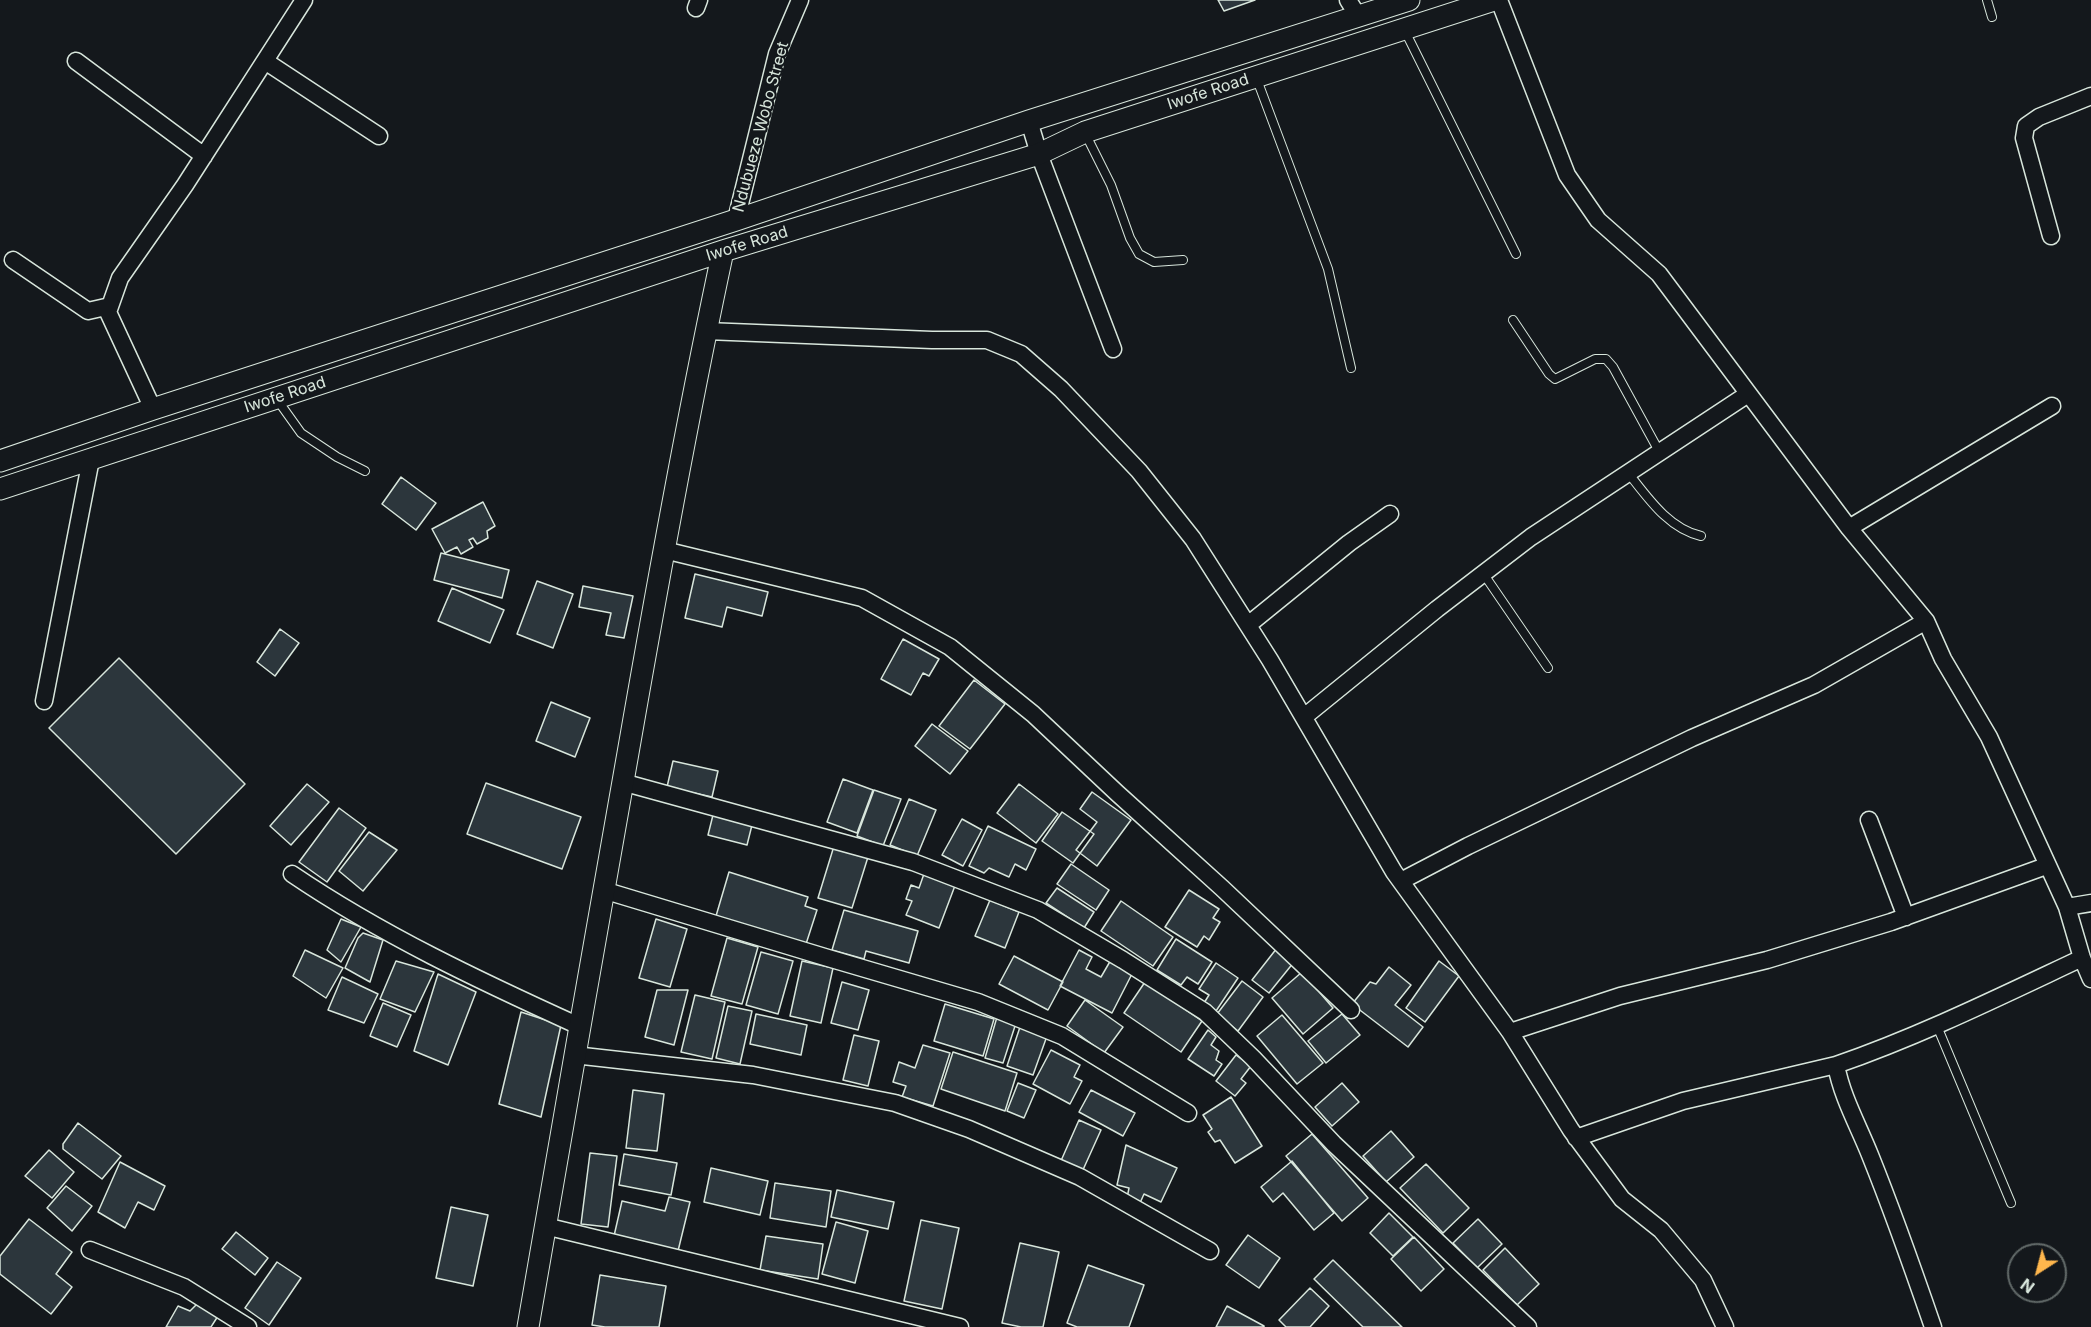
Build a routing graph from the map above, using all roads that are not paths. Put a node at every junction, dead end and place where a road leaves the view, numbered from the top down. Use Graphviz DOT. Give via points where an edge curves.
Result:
graph roads {
  1 [pos="304,0"];
  2 [pos="800,0"];
  3 [pos="1409,0"];
  4 [pos="1494,0"];
  5 [pos="1499,0"];
  6 [pos="1987,0"];
  7 [pos="1353,8"];
  8 [pos="1992,17"];
  9 [pos="1404,29"];
  10 [pos="76,61"];
  11 [pos="265,61"];
  12 [pos="1256,76"];
  13 [pos="2091,96"];
  14 [pos="1029,121"];
  15 [pos="1085,132"];
  16 [pos="379,136"];
  17 [pos="1039,154"];
  18 [pos="204,156"];
  19 [pos="735,220"];
  20 [pos="2051,236"];
  21 [pos="723,251"];
  22 [pos="1516,254"];
  23 [pos="13,260"];
  24 [pos="1183,260"];
  25 [pos="110,306"];
  26 [pos="1513,320"];
  27 [pos="706,331"];
  28 [pos="1113,349"];
  29 [pos="1351,368"];
  30 [pos="1748,394"];
  31 [pos="276,398"];
  32 [pos="2052,406"];
  33 [pos="153,409"];
  34 [pos="1660,453"];
  35 [pos="91,459"];
  36 [pos="0,461"];
  37 [pos="365,471"];
  38 [pos="1629,474"];
  39 [pos="0,489"];
  40 [pos="1390,514"];
  41 [pos="1850,528"];
  42 [pos="1701,536"];
  43 [pos="664,550"];
  44 [pos="1483,573"];
  45 [pos="1926,621"];
  46 [pos="1248,625"];
  47 [pos="1548,668"];
  48 [pos="44,701"];
  49 [pos="1304,717"];
  50 [pos="622,782"];
  51 [pos="1869,820"];
  52 [pos="2046,866"];
  53 [pos="292,874"];
  54 [pos="1401,881"];
  55 [pos="603,890"];
  56 [pos="2091,903"];
  57 [pos="2067,907"];
  58 [pos="1906,917"];
  59 [pos="2082,958"];
  60 [pos="2091,979"];
  61 [pos="1351,1010"];
  62 [pos="579,1026"];
  63 [pos="1936,1026"];
  64 [pos="1510,1032"];
  65 [pos="574,1055"];
  66 [pos="1836,1065"];
  67 [pos="1188,1113"];
  68 [pos="1576,1138"];
  69 [pos="2011,1203"];
  70 [pos="545,1226"];
  71 [pos="90,1250"];
  72 [pos="1210,1251"];
  73 [pos="248,1327"];
  74 [pos="528,1327"];
  75 [pos="960,1327"];
  76 [pos="1528,1327"];
  77 [pos="1725,1327"];
  78 [pos="1933,1327"];
  1 -- 11 [label="street"];
  2 -- 19 [label="street, Ndubueze Wobo Street" via="777,54"];
  3 -- 7 [label="street, Iwofe Road"];
  4 -- 9 [label="street, Iwofe Road"];
  5 -- 30 [label="street" via="1567,175 1598,220 1659,273"];
  6 -- 8 [label="lane"];
  7 -- 14 [label="street, Iwofe Road"];
  9 -- 12 [label="street, Iwofe Road"];
  9 -- 22 [label="lane"];
  10 -- 18 [label="street"];
  11 -- 16 [label="street"];
  11 -- 18 [label="street"];
  12 -- 15 [label="street, Iwofe Road"];
  12 -- 29 [label="lane" via="1328,269"];
  13 -- 20 [label="street" via="2026,126 2024,138"];
  14 -- 17 [label="street"];
  14 -- 19 [label="street, Iwofe Road"];
  15 -- 17 [label="street, Iwofe Road"];
  15 -- 24 [label="lane" via="1139,254 1155,262"];
  17 -- 21 [label="street, Iwofe Road"];
  17 -- 28 [label="street"];
  18 -- 25 [label="street" via="120,278"];
  19 -- 33 [label="street, Iwofe Road"];
  21 -- 27 [label="street"];
  21 -- 31 [label="street, Iwofe Road"];
  23 -- 25 [label="street" via="88,310"];
  25 -- 33 [label="street" via="108,312"];
  26 -- 34 [label="lane" via="1555,379 1594,358 1606,359"];
  27 -- 43 [label="street"];
  27 -- 46 [label="street" via="987,340 1021,354 1061,389 1139,471 1193,539"];
  30 -- 34 [label="street"];
  30 -- 41 [label="street"];
  31 -- 35 [label="street, Iwofe Road"];
  31 -- 37 [label="lane" via="301,433"];
  32 -- 41 [label="street"];
  33 -- 36 [label="street, Iwofe Road"];
  34 -- 38 [label="street"];
  35 -- 39 [label="street, Iwofe Road"];
  35 -- 48 [label="street"];
  38 -- 42 [label="lane" via="1672,524"];
  38 -- 44 [label="street"];
  40 -- 46 [label="street"];
  41 -- 45 [label="street"];
  43 -- 50 [label="street"];
  43 -- 61 [label="street" via="862,598 950,647 1033,714"];
  44 -- 47 [label="lane"];
  44 -- 49 [label="street"];
  45 -- 52 [label="street" via="1943,659 1989,737"];
  45 -- 54 [label="street" via="1814,685 1692,738"];
  46 -- 49 [label="street"];
  49 -- 54 [label="street"];
  50 -- 55 [label="street"];
  50 -- 76 [label="street" via="913,862 1038,910 1123,960 1205,1012 1334,1144"];
  51 -- 58 [label="street"];
  52 -- 57 [label="street"];
  52 -- 58 [label="street"];
  53 -- 62 [label="street" via="334,902 453,968"];
  54 -- 64 [label="street"];
  55 -- 62 [label="street"];
  55 -- 67 [label="street" via="978,1002 1062,1036"];
  56 -- 57 [label="street"];
  57 -- 59 [label="street"];
  58 -- 64 [label="street" via="1767,960 1620,996"];
  59 -- 60 [label="street"];
  59 -- 63 [label="street"];
  62 -- 65 [label="street"];
  63 -- 66 [label="street"];
  63 -- 69 [label="lane"];
  64 -- 68 [label="street"];
  65 -- 70 [label="street"];
  65 -- 72 [label="street" via="753,1075 895,1102 1080,1177"];
  66 -- 68 [label="street" via="1683,1101"];
  66 -- 78 [label="street" via="1839,1083 1906,1248"];
  68 -- 77 [label="street" via="1622,1199 1661,1230 1703,1280"];
  70 -- 74 [label="street"];
  70 -- 75 [label="street"];
  71 -- 73 [label="street" via="184,1287"];
}
